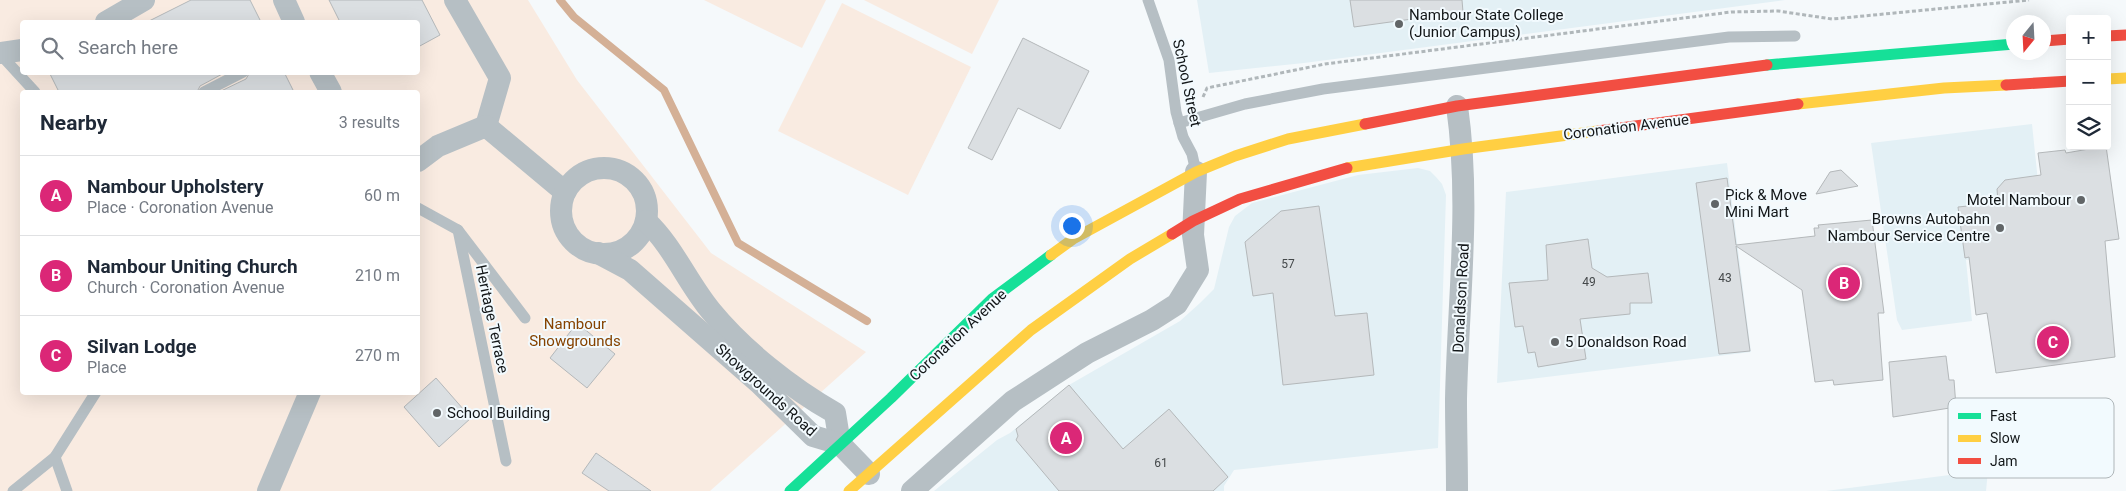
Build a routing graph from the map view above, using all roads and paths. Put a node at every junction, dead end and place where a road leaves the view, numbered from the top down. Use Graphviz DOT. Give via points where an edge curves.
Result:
graph roads {
  1 [pos="144,0"];
  2 [pos="284,0"];
  3 [pos="455,0"];
  4 [pos="1148,0"];
  5 [pos="109,20"];
  6 [pos="293,20"];
  7 [pos="2126,35"];
  8 [pos="1795,36"];
  9 [pos="2111,36"];
  10 [pos="2066,39"];
  11 [pos="2051,40"];
  12 [pos="2006,45"];
  13 [pos="20,50"];
  14 [pos="0,54"];
  15 [pos="237,75"];
  16 [pos="322,75"];
  17 [pos="2126,78"];
  18 [pos="2111,79"];
  19 [pos="2066,81"];
  20 [pos="33,90"];
  21 [pos="208,90"];
  22 [pos="330,90"];
  23 [pos="1457,106"];
  24 [pos="1179,123"];
  25 [pos="486,126"];
  26 [pos="1463,148"];
  27 [pos="420,160"];
  28 [pos="1196,172"];
  29 [pos="565,192"];
  30 [pos="420,209"];
  31 [pos="646,221"];
  32 [pos="1193,221"];
  33 [pos="458,230"];
  34 [pos="598,253"];
  35 [pos="525,318"];
  36 [pos="94,395"];
  37 [pos="309,395"];
  38 [pos="840,444"];
  39 [pos="55,456"];
  40 [pos="506,460"];
  41 [pos="869,474"];
  42 [pos="13,491"];
  43 [pos="68,491"];
  44 [pos="268,491"];
  45 [pos="790,491"];
  46 [pos="849,491"];
  47 [pos="912,491"];
  48 [pos="1457,491"];
  1 -- 5 [label="street"];
  2 -- 6 [label="street"];
  3 -- 25 [label="street" via="500,78"];
  4 -- 24 [label="lane, School Street" via="1170,60"];
  7 -- 9 [label="main road"];
  8 -- 24 [label="lane" via="1729,37 1323,89 1245,104"];
  10 -- 11 [label="main road"];
  12 -- 23 [label="main road, Coronation Avenue" via="1801,61"];
  13 -- 14 [label="street"];
  14 -- 20 [label="lane"];
  15 -- 21 [label="lane"];
  16 -- 22 [label="street"];
  17 -- 18 [label="main road"];
  19 -- 26 [label="main road, Coronation Avenue" via="1944,88 1831,100"];
  23 -- 26 [label="street, Donaldson Road"];
  23 -- 28 [label="main road, Coronation Avenue" via="1288,139"];
  24 -- 28 [label="lane, School Street"];
  25 -- 27 [label="street" via="438,146"];
  25 -- 29 [label="street"];
  26 -- 32 [label="main road, Coronation Avenue" via="1338,170 1240,199"];
  26 -- 48 [label="street, Donaldson Road" via="1464,242 1456,399"];
  28 -- 32 [label="street"];
  28 -- 38 [label="main road, Coronation Avenue" via="1073,239 992,300"];
  29 -- 31 [label="street" via="584,173 598,168 618,171 635,182 643,193"];
  29 -- 34 [label="street" via="561,205 566,230 585,249"];
  30 -- 33 [label="lane"];
  31 -- 34 [label="street" via="633,242 623,249"];
  31 -- 38 [label="street, Showgrounds Road" via="659,233 710,311 746,348 812,400 835,413"];
  32 -- 41 [label="main road, Coronation Avenue" via="1130,259 1031,330"];
  32 -- 47 [label="street" via="1198,270 1177,304 1087,353 1013,401"];
  33 -- 35 [label="lane"];
  33 -- 40 [label="lane, Heritage Terrace"];
  34 -- 38 [label="street, Showgrounds Road" via="630,270 759,383 813,436"];
  36 -- 39 [label="lane"];
  37 -- 44 [label="street"];
  38 -- 41 [label="street"];
  38 -- 45 [label="main road, Coronation Avenue"];
  39 -- 42 [label="lane"];
  39 -- 43 [label="lane"];
  41 -- 46 [label="main road, Coronation Avenue"];
}
